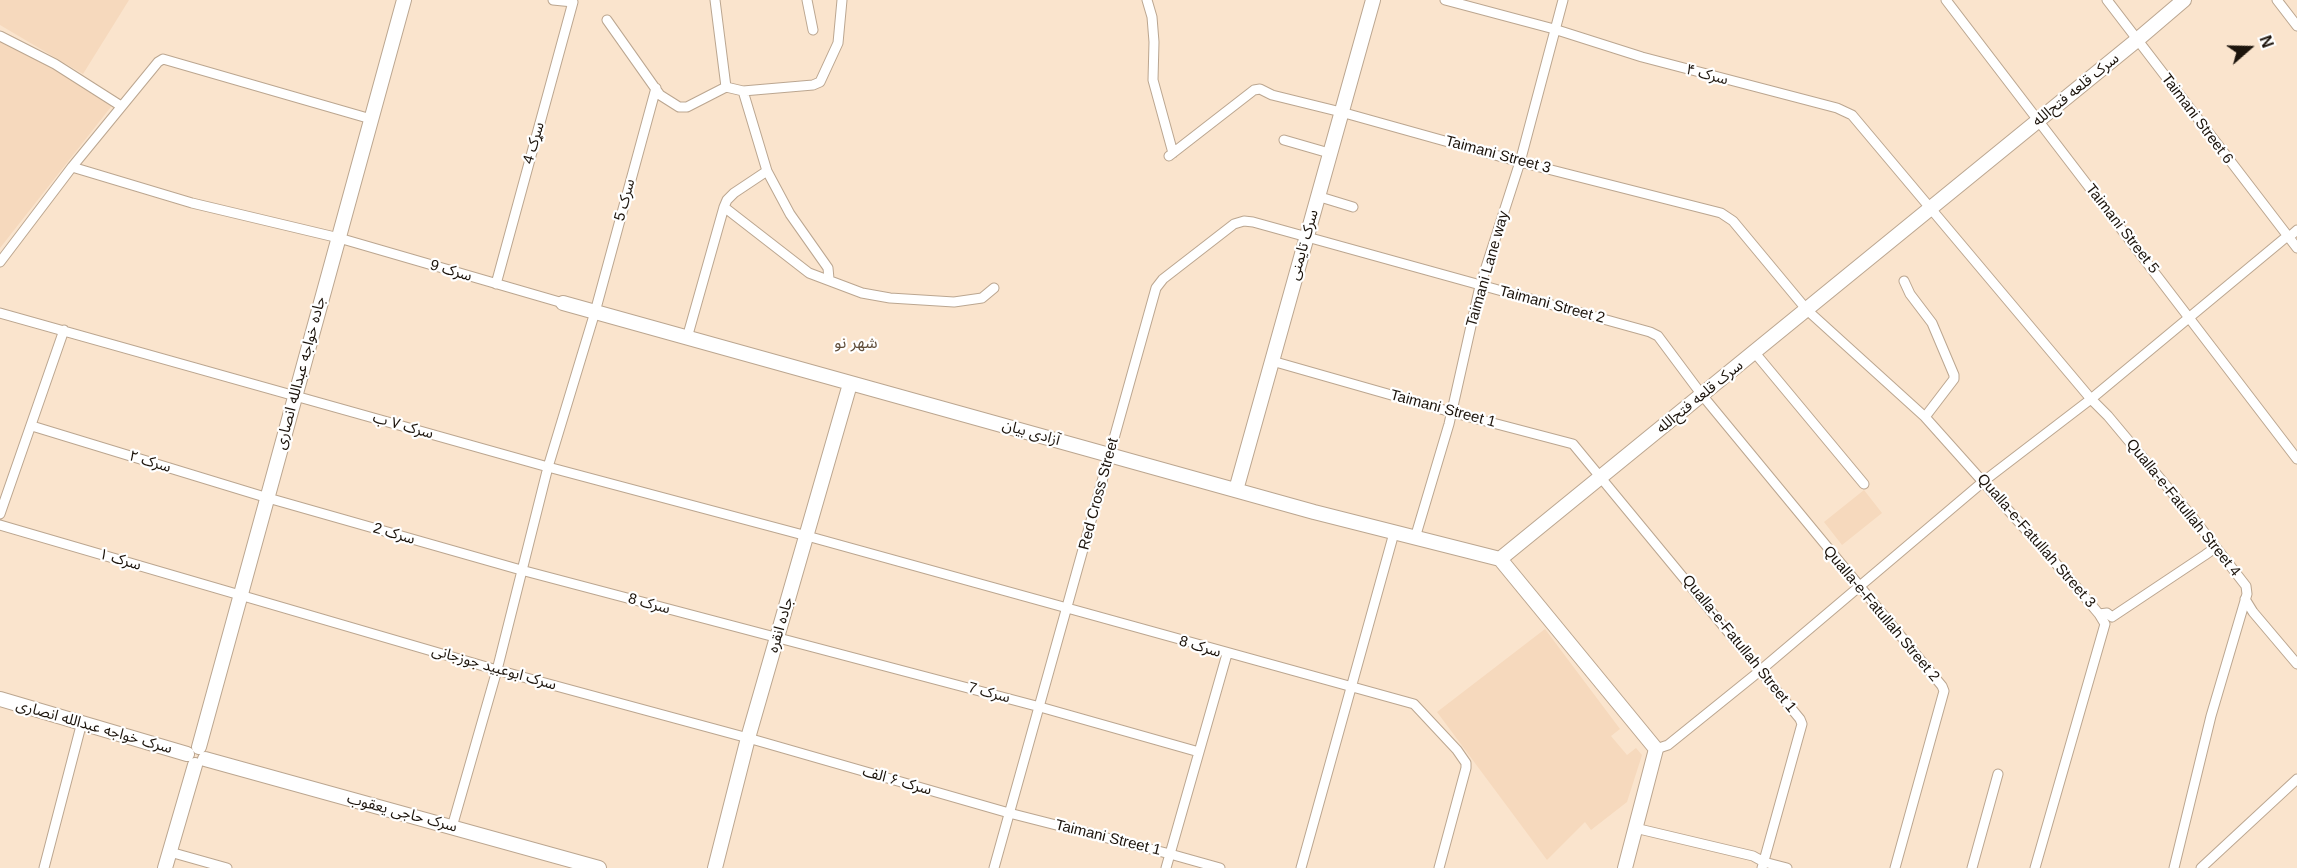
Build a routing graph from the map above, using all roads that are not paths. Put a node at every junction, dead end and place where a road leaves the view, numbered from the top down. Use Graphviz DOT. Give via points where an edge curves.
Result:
graph roads {
  1 [pos="404,0"];
  2 [pos="554,0"];
  3 [pos="715,0"];
  4 [pos="807,0"];
  5 [pos="842,0"];
  6 [pos="1147,0"];
  7 [pos="1373,0"];
  8 [pos="1445,0"];
  9 [pos="1563,0"];
  10 [pos="1947,0"];
  11 [pos="2107,0"];
  12 [pos="2184,0"];
  13 [pos="2277,0"];
  14 [pos="607,20"];
  15 [pos="2297,26"];
  16 [pos="1554,29"];
  17 [pos="813,30"];
  18 [pos="0,36"];
  19 [pos="2137,40"];
  20 [pos="726,87"];
  21 [pos="656,88"];
  22 [pos="743,92"];
  23 [pos="121,106"];
  24 [pos="1341,111"];
  25 [pos="371,119"];
  26 [pos="2038,120"];
  27 [pos="1284,140"];
  28 [pos="1329,153"];
  29 [pos="1520,162"];
  30 [pos="72,167"];
  31 [pos="766,171"];
  32 [pos="1317,196"];
  33 [pos="724,207"];
  34 [pos="1353,207"];
  35 [pos="1932,208"];
  36 [pos="2297,230"];
  37 [pos="1306,237"];
  38 [pos="339,238"];
  39 [pos="2288,238"];
  40 [pos="2297,248"];
  41 [pos="0,262"];
  42 [pos="829,279"];
  43 [pos="1904,281"];
  44 [pos="496,284"];
  45 [pos="1480,286"];
  46 [pos="994,288"];
  47 [pos="563,303"];
  48 [pos="1807,310"];
  49 [pos="595,312"];
  50 [pos="0,313"];
  51 [pos="2190,317"];
  52 [pos="64,330"];
  53 [pos="687,338"];
  54 [pos="1755,353"];
  55 [pos="1272,361"];
  56 [pos="850,384"];
  57 [pos="1702,395"];
  58 [pos="295,396"];
  59 [pos="2091,399"];
  60 [pos="1451,412"];
  61 [pos="1925,417"];
  62 [pos="32,426"];
  63 [pos="1110,455"];
  64 [pos="2297,459"];
  65 [pos="548,467"];
  66 [pos="1602,478"];
  67 [pos="1984,481"];
  68 [pos="1864,484"];
  69 [pos="1236,490"];
  70 [pos="267,498"];
  71 [pos="0,514"];
  72 [pos="0,525"];
  73 [pos="1394,533"];
  74 [pos="807,536"];
  75 [pos="1414,538"];
  76 [pos="2212,543"];
  77 [pos="1500,559"];
  78 [pos="521,570"];
  79 [pos="1858,587"];
  80 [pos="241,595"];
  81 [pos="2245,599"];
  82 [pos="1067,609"];
  83 [pos="2099,614"];
  84 [pos="778,639"];
  85 [pos="1227,654"];
  86 [pos="2297,664"];
  87 [pos="497,670"];
  88 [pos="1761,670"];
  89 [pos="1351,687"];
  90 [pos="0,699"];
  91 [pos="1040,707"];
  92 [pos="82,722"];
  93 [pos="748,738"];
  94 [pos="1656,749"];
  95 [pos="1199,752"];
  96 [pos="197,756"];
  97 [pos="1998,774"];
  98 [pos="2297,779"];
  99 [pos="1009,813"];
  100 [pos="1047,822"];
  101 [pos="452,827"];
  102 [pos="1635,828"];
  103 [pos="170,852"];
  104 [pos="1170,854"];
  105 [pos="1763,865"];
  106 [pos="2205,866"];
  107 [pos="44,868"];
  108 [pos="165,868"];
  109 [pos="227,868"];
  110 [pos="599,868"];
  111 [pos="715,868"];
  112 [pos="994,868"];
  113 [pos="1166,868"];
  114 [pos="1220,868"];
  115 [pos="1301,868"];
  116 [pos="1439,868"];
  117 [pos="1625,868"];
  118 [pos="1787,868"];
  119 [pos="1895,868"];
  120 [pos="1972,868"];
  121 [pos="2035,868"];
  122 [pos="2175,868"];
  1 -- 25 [label="main road, جاده خواجه عبدالله انصاری"];
  2 -- 44 [label="street, سړک 4" via="573,2"];
  3 -- 20 [label="street"];
  4 -- 17 [label="street"];
  5 -- 22 [label="street" via="838,43 820,82"];
  6 -- 24 [label="street, Taimani Street 3" via="1153,34 1153,80 1171,154 1257,89"];
  7 -- 24 [label="main road, سرک تایمنی"];
  8 -- 16 [label="street, سرک ۴"];
  9 -- 16 [label="street, Taimani Lane way"];
  10 -- 26 [label="street, Taimani Street 5"];
  11 -- 19 [label="street, Taimani Street 6"];
  12 -- 19 [label="main road, سرک قلعه فتح‌الله"];
  13 -- 15 [label="street"];
  14 -- 21 [label="street"];
  16 -- 29 [label="street, Taimani Lane way"];
  16 -- 35 [label="street, سرک ۴" via="1844,111 1852,115"];
  18 -- 23 [label="street" via="55,64"];
  19 -- 26 [label="main road, سرک قلعه فتح‌الله"];
  19 -- 39 [label="street, Taimani Street 6"];
  20 -- 21 [label="street" via="684,107 664,98"];
  20 -- 22 [label="street"];
  21 -- 49 [label="street, سرک 5"];
  22 -- 31 [label="street"];
  23 -- 25 [label="street" via="163,58"];
  23 -- 30 [label="street"];
  24 -- 28 [label="main road, سرک تایمنی"];
  24 -- 29 [label="street, Taimani Street 3"];
  25 -- 38 [label="main road, جاده خواجه عبدالله انصاری"];
  26 -- 35 [label="main road, سرک قلعه فتح‌الله"];
  26 -- 51 [label="street, Taimani Street 5"];
  27 -- 28 [label="street"];
  28 -- 32 [label="main road, سرک تایمنی"];
  29 -- 45 [label="street, Taimani Lane way"];
  29 -- 48 [label="street, Taimani Street 3" via="1721,213 1733,221"];
  30 -- 38 [label="street, سرک 9" via="192,203"];
  30 -- 41 [label="street"];
  31 -- 33 [label="street" via="734,194"];
  31 -- 42 [label="street" via="828,268"];
  32 -- 34 [label="street"];
  32 -- 37 [label="main road, سرک تایمنی"];
  33 -- 42 [label="street" via="809,273"];
  33 -- 53 [label="street"];
  35 -- 48 [label="main road, سرک قلعه فتح‌الله"];
  35 -- 59 [label="street, Qualla-e-Fatullah Street 4"];
  36 -- 39 [label="street"];
  37 -- 45 [label="street, Taimani Street 2"];
  37 -- 55 [label="main road, سرک تایمنی"];
  37 -- 63 [label="street, Red Cross Street" via="1244,221 1234,224 1163,279 1156,288"];
  38 -- 44 [label="street, سرک 9"];
  38 -- 58 [label="main road, جاده خواجه عبدالله انصاری"];
  39 -- 40 [label="street, Taimani Street 6"];
  39 -- 51 [label="street"];
  42 -- 46 [label="street" via="862,293 954,302 981,298"];
  43 -- 61 [label="street" via="1932,323 1954,375"];
  44 -- 47 [label="street, سرک 9"];
  45 -- 57 [label="street, Taimani Street 2" via="1650,332 1658,336"];
  45 -- 60 [label="street, Taimani Lane way"];
  47 -- 49 [label="main road, آزادی بیان"];
  48 -- 54 [label="main road, سرک قلعه فتح‌الله"];
  48 -- 61 [label="street, Qualla-e-Fatullah Street 3"];
  49 -- 53 [label="main road, آزادی بیان"];
  49 -- 65 [label="street, سرک 5"];
  50 -- 52 [label="street, سرک ۷ ب"];
  51 -- 59 [label="street"];
  51 -- 64 [label="street, Taimani Street 5"];
  52 -- 58 [label="street, سرک ۷ ب"];
  52 -- 62 [label="street"];
  53 -- 56 [label="main road, آزادی بیان"];
  54 -- 57 [label="main road, سرک قلعه فتح‌الله"];
  54 -- 68 [label="street"];
  55 -- 60 [label="street, Taimani Street 1"];
  55 -- 69 [label="main road, سرک تایمنی"];
  56 -- 63 [label="main road, آزادی بیان"];
  56 -- 74 [label="main road, جاده انقره"];
  57 -- 66 [label="main road, سرک قلعه فتح‌الله"];
  57 -- 79 [label="street, Qualla-e-Fatullah Street 2"];
  58 -- 65 [label="street, سرک ۷ ب"];
  58 -- 70 [label="main road, جاده خواجه عبدالله انصاری"];
  59 -- 67 [label="street"];
  59 -- 76 [label="street, Qualla-e-Fatullah Street 4"];
  60 -- 66 [label="street, Taimani Street 1" via="1573,444"];
  60 -- 75 [label="street, Taimani Lane way"];
  61 -- 67 [label="street, Qualla-e-Fatullah Street 3"];
  62 -- 70 [label="street, سرک ۲"];
  62 -- 71 [label="street"];
  63 -- 69 [label="main road, آزادی بیان"];
  63 -- 82 [label="street, Red Cross Street"];
  65 -- 74 [label="street, سرک ۷ ب"];
  65 -- 78 [label="street, سرک 5"];
  66 -- 77 [label="main road, سرک قلعه فتح‌الله"];
  66 -- 88 [label="street, Qualla-e-Fatullah Street 1"];
  67 -- 79 [label="street"];
  67 -- 83 [label="street, Qualla-e-Fatullah Street 3"];
  69 -- 73 [label="main road, آزادی بیان"];
  70 -- 78 [label="street, سرک 2"];
  70 -- 80 [label="main road, جاده خواجه عبدالله انصاری"];
  72 -- 80 [label="street, سرک ۱"];
  73 -- 75 [label="main road, آزادی بیان"];
  73 -- 89 [label="street"];
  74 -- 82 [label="street, سرک 8"];
  74 -- 84 [label="main road, جاده انقره"];
  75 -- 77 [label="main road, آزادی بیان"];
  76 -- 81 [label="street, Qualla-e-Fatullah Street 4" via="2246,586"];
  76 -- 83 [label="street" via="2212,550 2112,617"];
  77 -- 94 [label="main road"];
  78 -- 84 [label="street, سرک 8"];
  78 -- 87 [label="street, سرک 5"];
  79 -- 88 [label="street"];
  79 -- 119 [label="street, Qualla-e-Fatullah Street 2" via="1944,691"];
  80 -- 87 [label="street, سرک ابوعبید جوزجانی"];
  80 -- 96 [label="main road, جاده خواجه عبدالله انصاری"];
  81 -- 86 [label="street, Qualla-e-Fatullah Street 4"];
  81 -- 122 [label="street" via="2211,716"];
  82 -- 85 [label="street, سرک 8"];
  82 -- 91 [label="street, Red Cross Street"];
  83 -- 121 [label="street, Qualla-e-Fatullah Street 3" via="2105,624"];
  84 -- 91 [label="street, سرک 7"];
  84 -- 93 [label="main road, جاده انقره"];
  85 -- 89 [label="street, سرک 8"];
  85 -- 95 [label="street"];
  87 -- 93 [label="street, سرک ابوعبید جوزجانی"];
  87 -- 101 [label="street, سرک 5"];
  88 -- 94 [label="street" via="1668,745"];
  88 -- 105 [label="street, Qualla-e-Fatullah Street 1" via="1802,724"];
  89 -- 115 [label="street"];
  89 -- 116 [label="street, سرک 8" via="1414,704 1464,758 1466,768"];
  90 -- 92 [label="main road, سرک خواجه عبدالله انصاری"];
  91 -- 95 [label="street, سرک 7"];
  91 -- 99 [label="street, Red Cross Street"];
  92 -- 96 [label="main road, سرک خواجه عبدالله انصاری"];
  92 -- 107 [label="street"];
  93 -- 99 [label="street, سرک ۶ الف"];
  93 -- 111 [label="main road, جاده انقره"];
  94 -- 102 [label="main road"];
  95 -- 104 [label="street"];
  96 -- 101 [label="main road, سرک حاجی یعقوب"];
  96 -- 103 [label="main road, جاده خواجه عبدالله انصاری"];
  97 -- 120 [label="street"];
  98 -- 106 [label="street"];
  99 -- 100 [label="street, سرک ۶ الف"];
  99 -- 112 [label="street, Red Cross Street"];
  100 -- 104 [label="street, Taimani Street 1"];
  101 -- 110 [label="main road, سرک حاجی یعقوب"];
  102 -- 105 [label="street" via="1753,856"];
  102 -- 117 [label="main road"];
  103 -- 108 [label="main road, جاده خواجه عبدالله انصاری"];
  103 -- 109 [label="street"];
  104 -- 113 [label="street"];
  104 -- 114 [label="street, Taimani Street 1"];
  105 -- 118 [label="street"];
}
